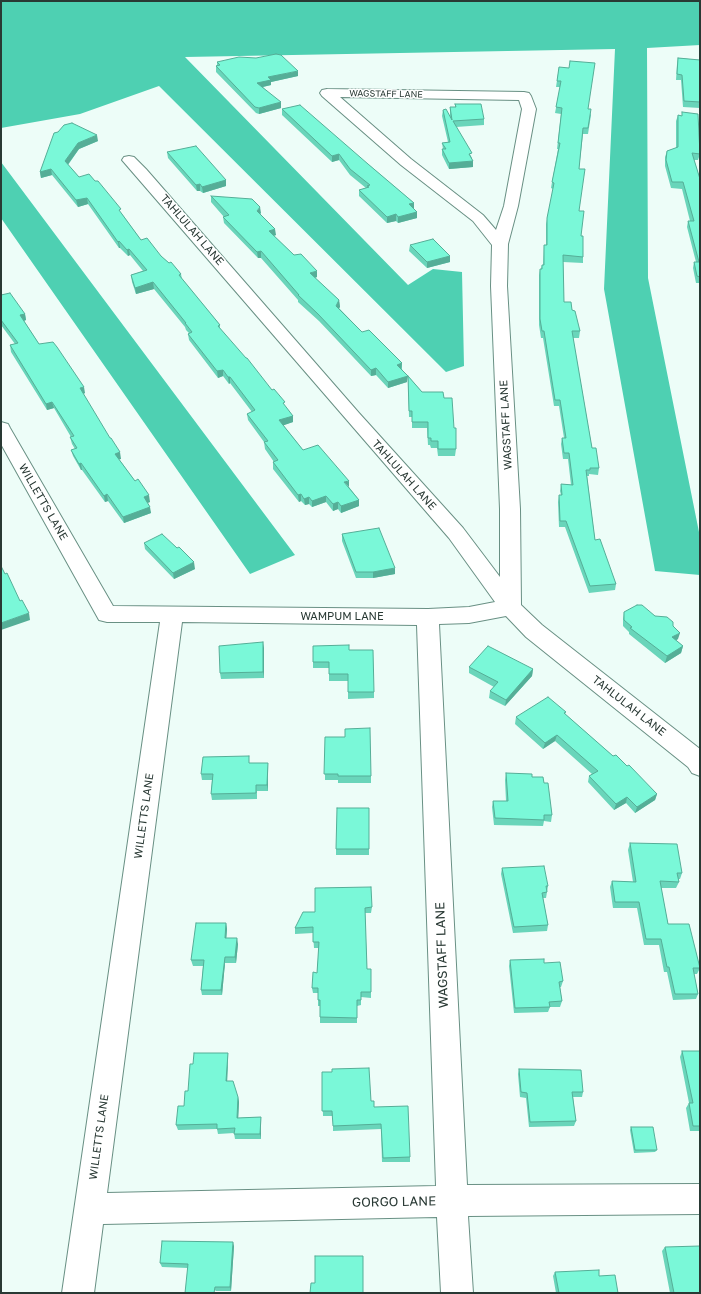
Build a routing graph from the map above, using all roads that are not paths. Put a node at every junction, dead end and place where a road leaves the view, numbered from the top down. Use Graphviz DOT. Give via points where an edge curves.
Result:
graph roads {
  1 [pos="129,160"];
  2 [pos="500,244"];
  3 [pos="1,428"];
  4 [pos="510,606"];
  5 [pos="172,616"];
  6 [pos="428,617"];
  7 [pos="699,762"];
  8 [pos="700,1199"];
  9 [pos="452,1201"];
  10 [pos="89,1209"];
  11 [pos="78,1293"];
  12 [pos="457,1293"];
  1 -- 4 [label="street, TAHLULAH LANE" via="456,533"];
  2 -- 2 [label="street, WAGSTAFF LANE" via="511,206 529,109 524,96 327,93 406,162 478,218"];
  2 -- 4 [label="street, WAGSTAFF LANE" via="499,286 510,509"];
  3 -- 5 [label="street, WILLETTS LANE" via="107,614"];
  4 -- 6 [label="street, WAMPUM LANE" via="470,615"];
  4 -- 7 [label="street, TAHLULAH LANE" via="534,631"];
  5 -- 6 [label="street, WAMPUM LANE"];
  5 -- 10 [label="street, WILLETTS LANE"];
  6 -- 9 [label="street, WAGSTAFF LANE"];
  8 -- 9 [label="street, GORGO LANE"];
  9 -- 10 [label="street, GORGO LANE"];
  9 -- 12 [label="street, WAGSTAFF LANE"];
  10 -- 11 [label="street, WILLETTS LANE"];
}
